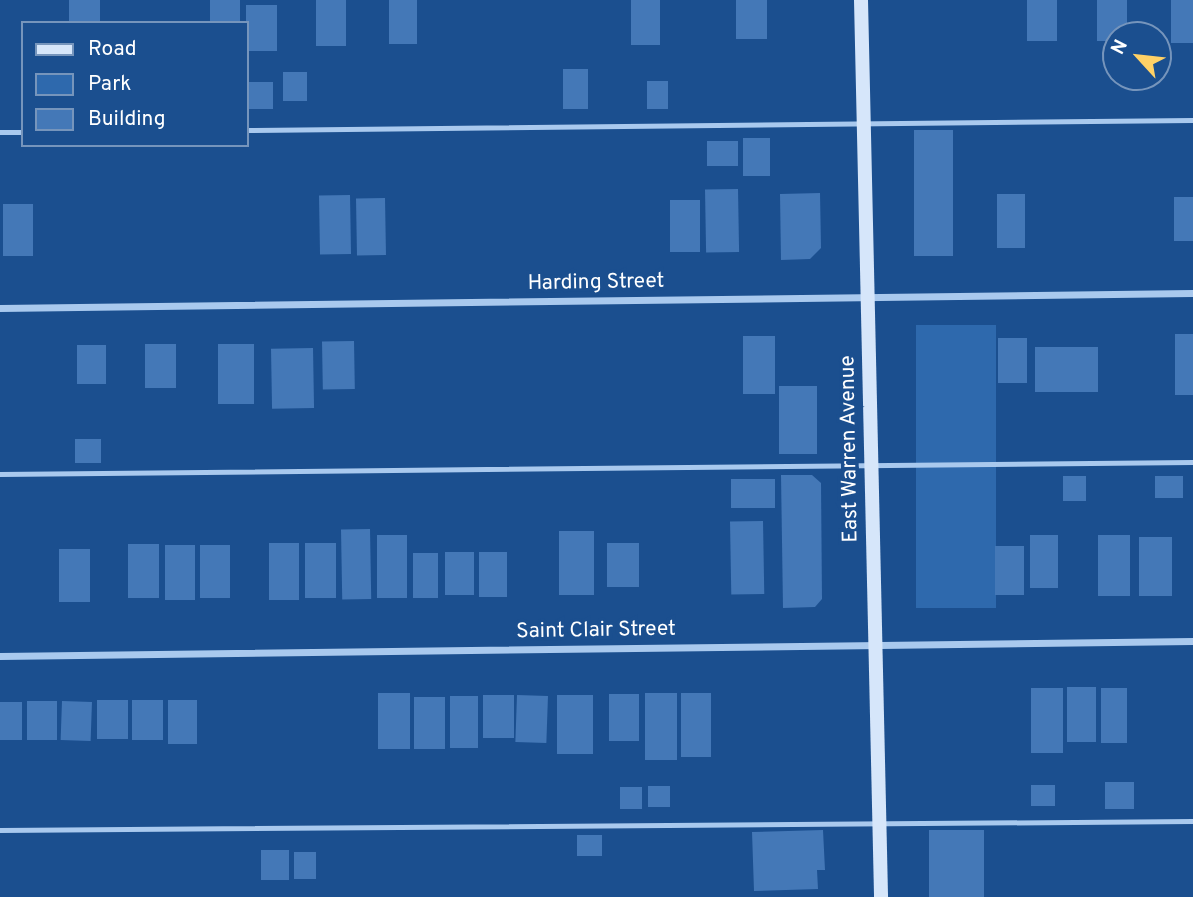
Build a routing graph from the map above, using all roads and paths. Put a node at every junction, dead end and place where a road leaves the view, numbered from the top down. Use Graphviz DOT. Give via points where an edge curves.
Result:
graph roads {
  1 [pos="861,0"];
  2 [pos="1193,120"];
  3 [pos="864,124"];
  4 [pos="248,130"];
  5 [pos="0,132"];
  6 [pos="21,132"];
  7 [pos="1193,293"];
  8 [pos="868,297"];
  9 [pos="0,308"];
  10 [pos="1193,462"];
  11 [pos="872,465"];
  12 [pos="0,474"];
  13 [pos="1193,641"];
  14 [pos="876,645"];
  15 [pos="0,656"];
  16 [pos="1193,821"];
  17 [pos="880,822"];
  18 [pos="0,830"];
  19 [pos="881,897"];
  1 -- 3 [label="main road, East Warren Avenue"];
  2 -- 3 [label="lane"];
  3 -- 4 [label="lane"];
  3 -- 8 [label="main road, East Warren Avenue"];
  5 -- 6 [label="lane"];
  7 -- 8 [label="street, Harding Street"];
  8 -- 9 [label="street, Harding Street"];
  8 -- 11 [label="main road, East Warren Avenue"];
  10 -- 11 [label="lane"];
  11 -- 12 [label="lane"];
  11 -- 14 [label="main road, East Warren Avenue"];
  13 -- 14 [label="street, Saint Clair Street"];
  14 -- 15 [label="street, Saint Clair Street"];
  14 -- 17 [label="main road, East Warren Avenue"];
  16 -- 17 [label="lane"];
  17 -- 18 [label="lane"];
  17 -- 19 [label="main road, East Warren Avenue"];
}
